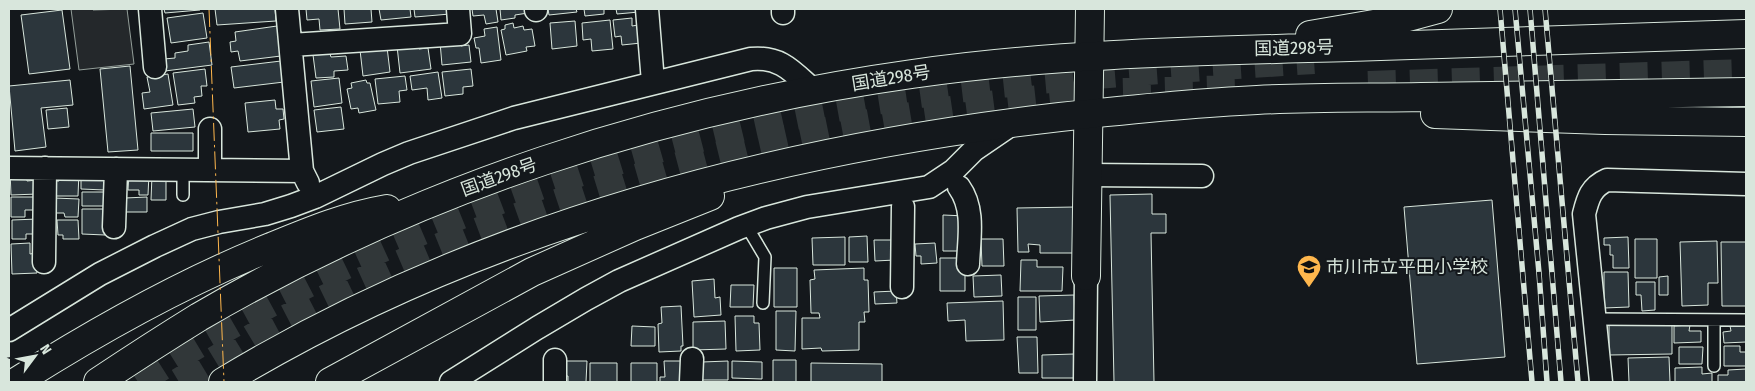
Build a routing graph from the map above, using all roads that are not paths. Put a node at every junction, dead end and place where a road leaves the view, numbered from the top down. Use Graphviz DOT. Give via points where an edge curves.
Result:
graph roads {
  1 [pos="150,9"];
  2 [pos="287,9"];
  3 [pos="458,9"];
  4 [pos="647,9"];
  5 [pos="1090,9"];
  6 [pos="1438,9"];
  7 [pos="1746,34"];
  8 [pos="291,45"];
  9 [pos="1242,49"];
  10 [pos="1089,57"];
  11 [pos="155,68"];
  12 [pos="653,82"];
  13 [pos="814,90"];
  14 [pos="1746,92"];
  15 [pos="1258,100"];
  16 [pos="1088,114"];
  17 [pos="1015,122"];
  18 [pos="1746,122"];
  19 [pos="210,129"];
  20 [pos="814,156"];
  21 [pos="9,168"];
  22 [pos="45,168"];
  23 [pos="116,169"];
  24 [pos="183,170"];
  25 [pos="210,170"];
  26 [pos="302,171"];
  27 [pos="1087,175"];
  28 [pos="1202,176"];
  29 [pos="1746,184"];
  30 [pos="959,187"];
  31 [pos="183,195"];
  32 [pos="315,197"];
  33 [pos="436,201"];
  34 [pos="903,207"];
  35 [pos="746,225"];
  36 [pos="114,227"];
  37 [pos="44,262"];
  38 [pos="968,264"];
  39 [pos="1086,276"];
  40 [pos="902,287"];
  41 [pos="763,302"];
  42 [pos="1595,319"];
  43 [pos="1714,320"];
  44 [pos="1746,320"];
  45 [pos="9,330"];
  46 [pos="692,359"];
  47 [pos="555,360"];
  48 [pos="1714,366"];
  49 [pos="16,382"];
  50 [pos="98,382"];
  51 [pos="223,382"];
  52 [pos="330,382"];
  53 [pos="451,382"];
  54 [pos="555,382"];
  55 [pos="691,382"];
  56 [pos="1085,382"];
  57 [pos="1601,382"];
  1 -- 11 [label="street"];
  2 -- 8 [label="street"];
  3 -- 8 [label="street" via="460,34"];
  4 -- 12 [label="street"];
  5 -- 10 [label="main road"];
  6 -- 9 [label="main road" via="1397,20"];
  7 -- 9 [label="main road, 国道298号"];
  8 -- 26 [label="street"];
  9 -- 10 [label="main road, 国道298号"];
  10 -- 13 [label="main road, 国道298号" via="939,70"];
  10 -- 16 [label="main road"];
  12 -- 13 [label="street" via="761,58 785,65"];
  12 -- 32 [label="street" via="449,138 383,164"];
  13 -- 33 [label="main road, 国道298号" via="649,128 552,157"];
  14 -- 15 [label="main road"];
  15 -- 16 [label="main road"];
  15 -- 18 [label="main road" via="1415,113"];
  16 -- 17 [label="main road"];
  16 -- 27 [label="main road"];
  17 -- 20 [label="main road"];
  17 -- 35 [label="street" via="968,154 953,171 929,187 807,207"];
  19 -- 25 [label="street"];
  20 -- 51 [label="main road" via="648,198 506,245 380,299"];
  20 -- 52 [label="main road" via="635,226 532,272"];
  21 -- 22 [label="street"];
  22 -- 23 [label="street"];
  22 -- 37 [label="street"];
  23 -- 24 [label="street"];
  23 -- 36 [label="street"];
  24 -- 25 [label="street"];
  24 -- 31 [label="lane"];
  25 -- 26 [label="street"];
  26 -- 32 [label="street"];
  27 -- 28 [label="street"];
  27 -- 39 [label="main road"];
  29 -- 42 [label="street" via="1607,180 1597,184 1588,195 1584,214"];
  30 -- 38 [label="street" via="970,216"];
  32 -- 45 [label="street" via="278,210 179,234 100,274"];
  33 -- 49 [label="main road" via="336,221 214,271 142,307"];
  33 -- 50 [label="main road, 国道298号" via="379,225 251,288"];
  34 -- 40 [label="street"];
  35 -- 41 [label="lane" via="765,257"];
  35 -- 53 [label="street" via="594,295"];
  39 -- 56 [label="street"];
  42 -- 43 [label="lane"];
  42 -- 57 [label="street"];
  43 -- 44 [label="lane"];
  43 -- 48 [label="lane"];
  46 -- 55 [label="street"];
  47 -- 54 [label="street"];
}
